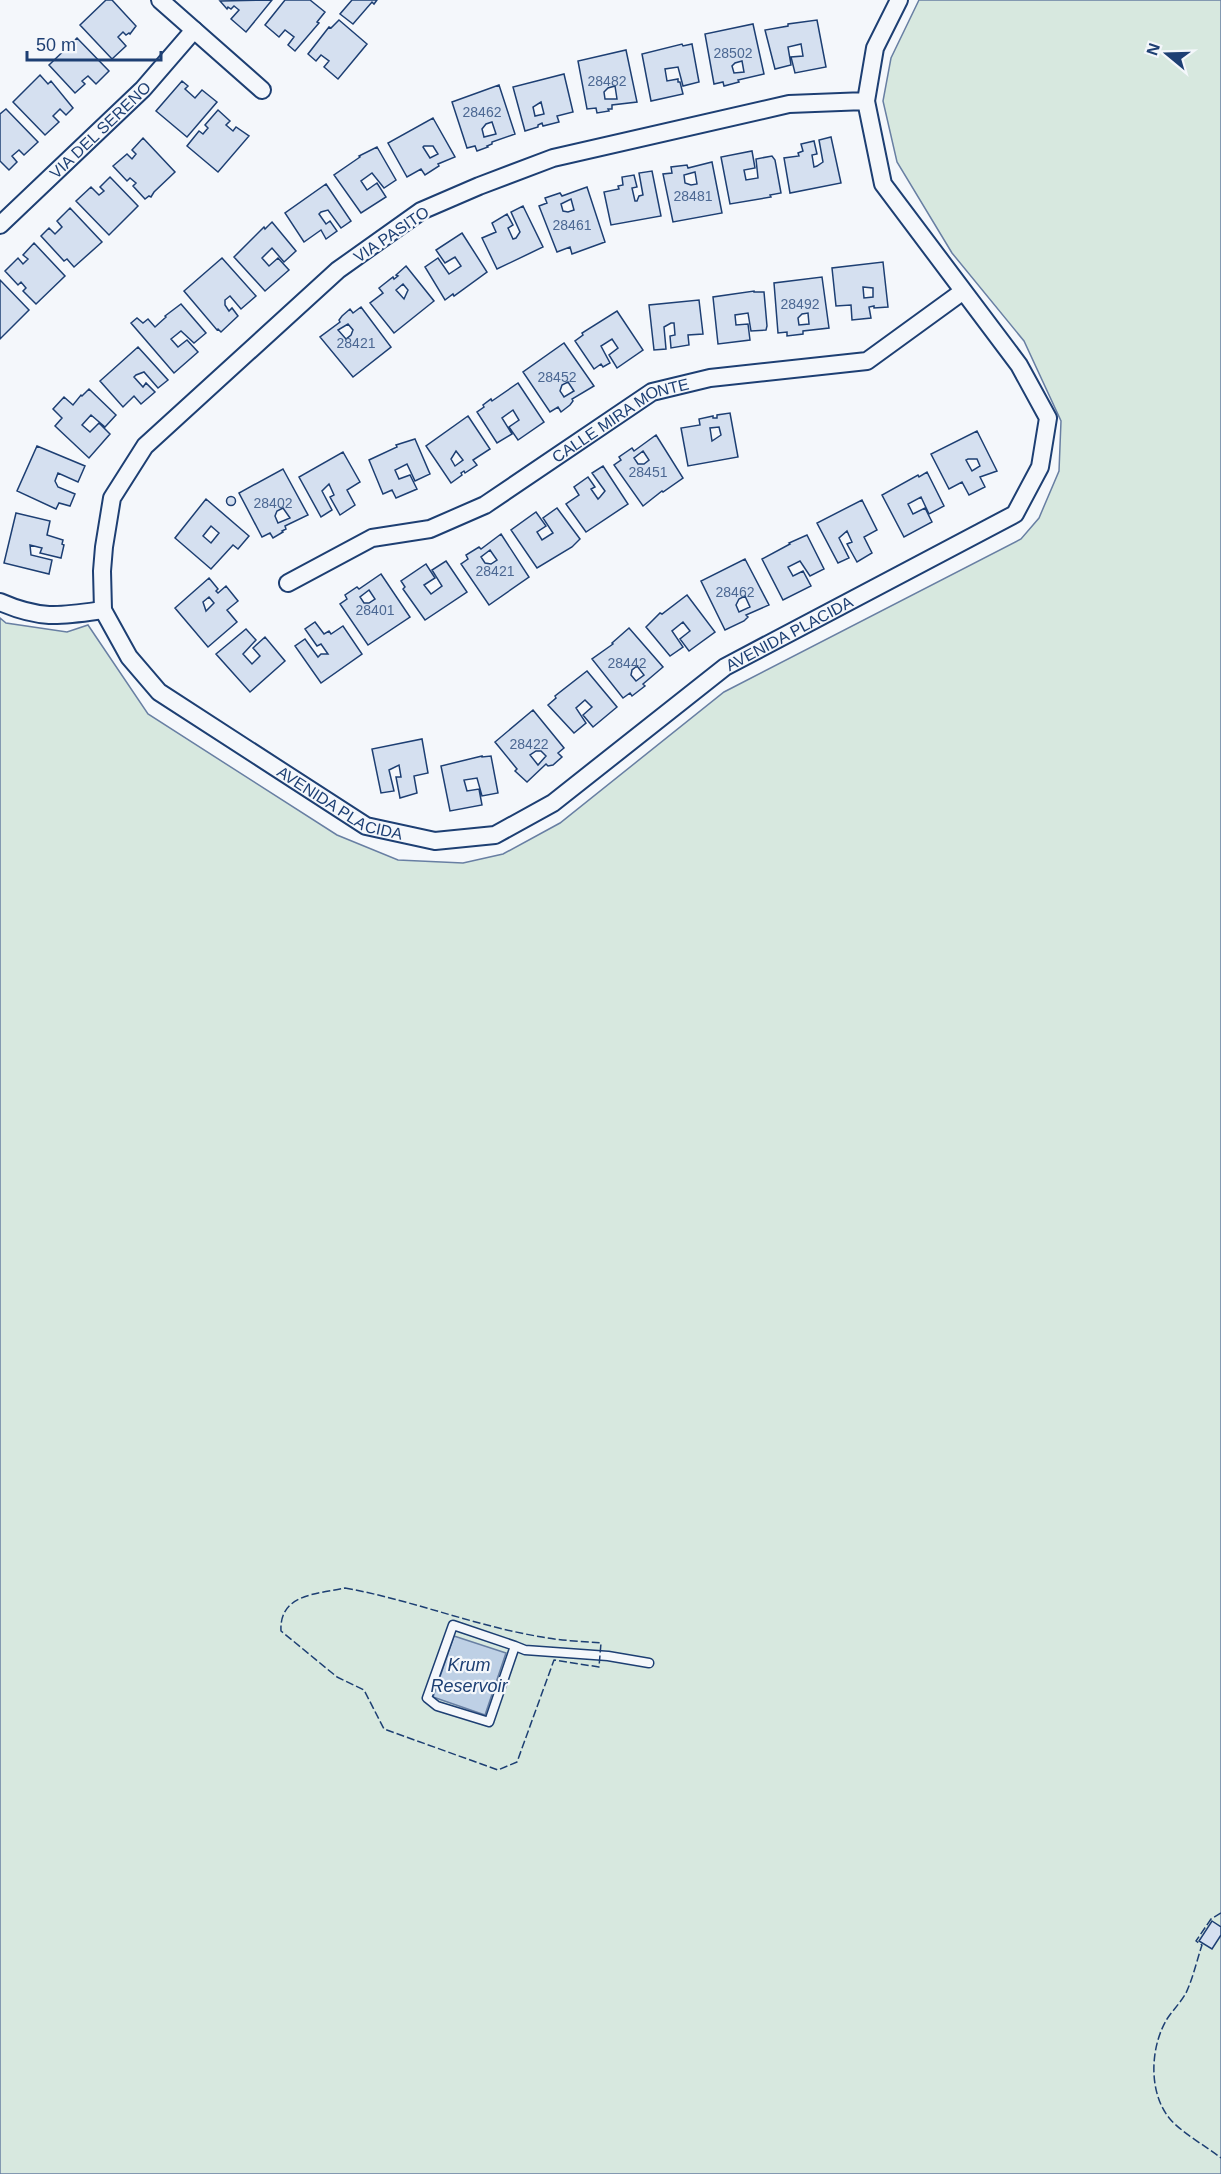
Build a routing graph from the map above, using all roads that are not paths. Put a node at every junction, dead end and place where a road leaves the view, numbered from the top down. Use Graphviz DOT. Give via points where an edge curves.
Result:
graph roads {
  1 [pos="160,0"];
  2 [pos="895,1"];
  3 [pos="194,30"];
  4 [pos="262,90"];
  5 [pos="866,101"];
  6 [pos="0,225"];
  7 [pos="962,291"];
  8 [pos="288,584"];
  9 [pos="0,602"];
  10 [pos="104,610"];
  11 [pos="515,1646"];
  12 [pos="649,1663"];
  1 -- 3 [label="street"];
  2 -- 5 [label="street, AVENIDA PLACIDA" via="875,48"];
  3 -- 4 [label="street"];
  3 -- 6 [label="street, VIA DEL SERENO" via="143,88"];
  5 -- 7 [label="street, AVENIDA PLACIDA" via="884,184"];
  5 -- 10 [label="street, VIA PASITO" via="789,104 554,158 421,211 338,270 145,446 112,498 102,571"];
  7 -- 8 [label="street, CALLE MIRA MONTE" via="867,361 710,378 652,392 485,505 430,529 372,538"];
  7 -- 10 [label="street, AVENIDA PLACIDA" via="1019,366 1048,418 1040,467 1015,514 725,667 553,803 495,835 435,841 366,826 159,692 129,657"];
  9 -- 10 [label="street" via="34,615"];
  11 -- 11 [label="lane" via="453,1625 427,1698 437,1706 489,1722"];
  11 -- 12 [label="lane"];
}
